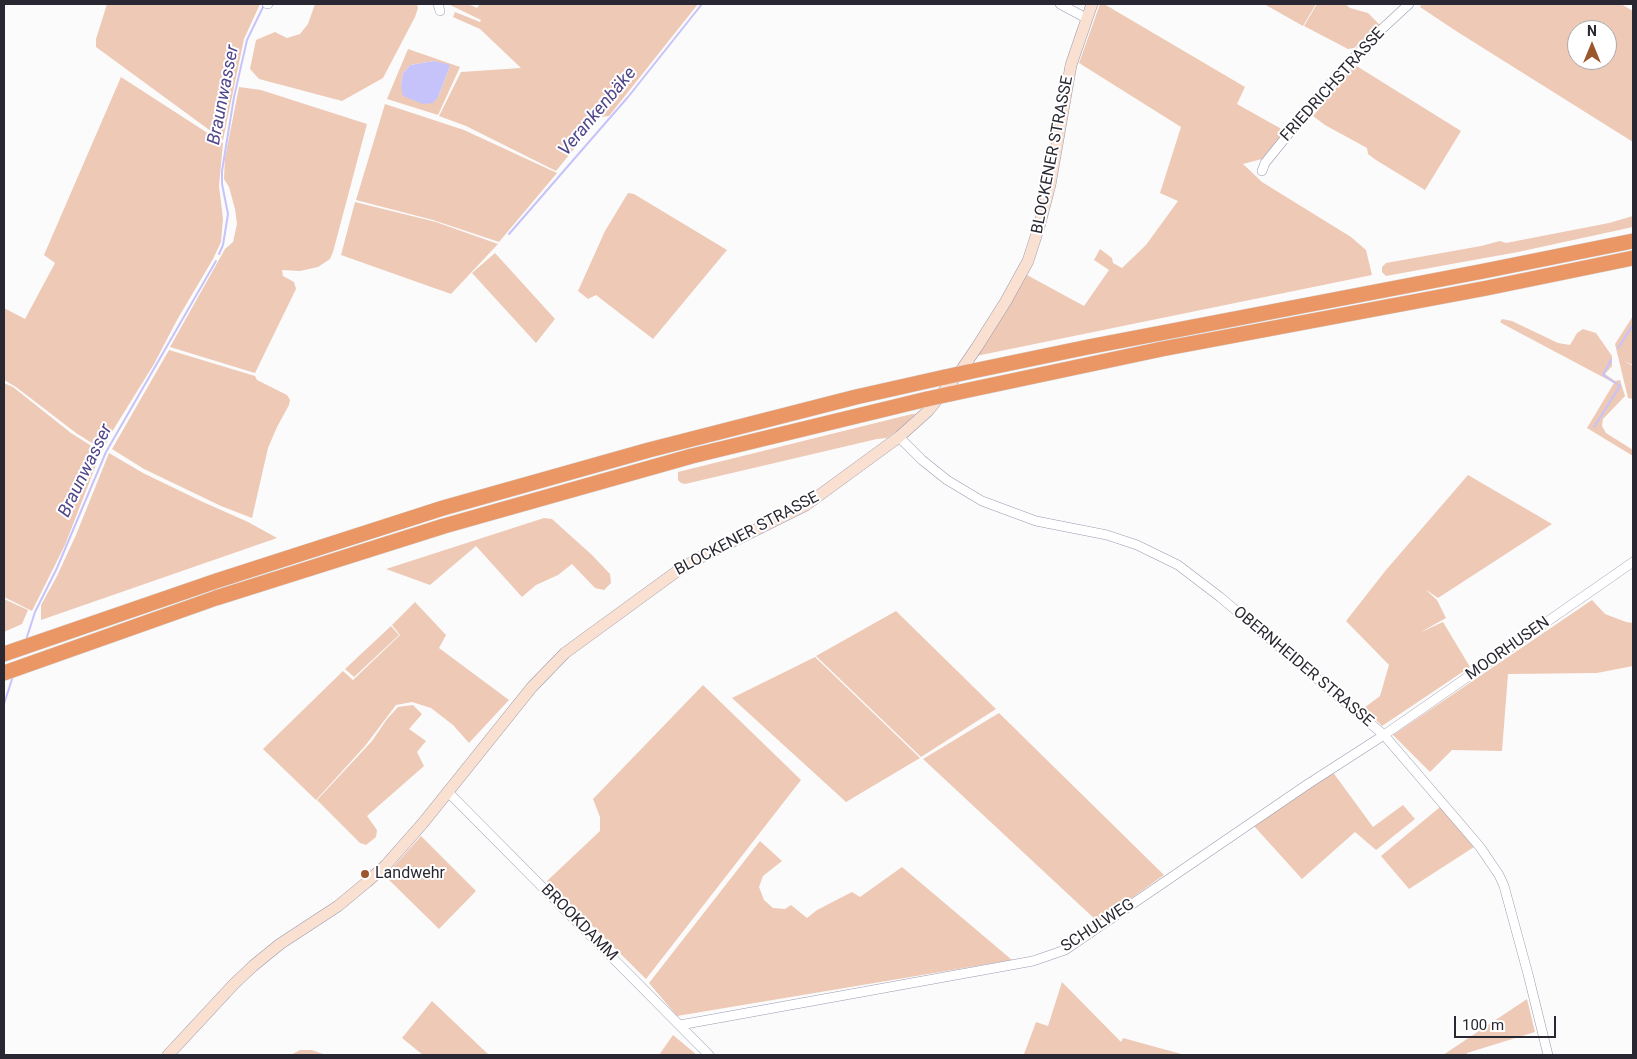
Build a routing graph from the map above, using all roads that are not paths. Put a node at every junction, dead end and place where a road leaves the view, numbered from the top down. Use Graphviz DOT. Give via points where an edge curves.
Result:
graph roads {
  1 [pos="1060,4"];
  2 [pos="1092,4"];
  3 [pos="1409,4"];
  4 [pos="1086,18"];
  5 [pos="1262,170"];
  6 [pos="1633,241"];
  7 [pos="1633,258"];
  8 [pos="899,437"];
  9 [pos="1633,562"];
  10 [pos="17,650"];
  11 [pos="12,671"];
  12 [pos="1384,735"];
  13 [pos="448,792"];
  14 [pos="680,1025"];
  15 [pos="168,1055"];
  16 [pos="709,1055"];
  17 [pos="1548,1055"];
  1 -- 4 [label="street"];
  2 -- 4 [label="street, BLOCKENER STRASSE"];
  3 -- 5 [label="street, FRIEDRICHSTRASSE" via="1370,40 1315,101"];
  4 -- 8 [label="street, BLOCKENER STRASSE" via="1071,65 1040,227 1028,261 962,369 928,411"];
  6 -- 10 [label="highway, bridge" via="1088,347 838,401 443,508 348,537"];
  7 -- 11 [label="highway, bridge" via="1153,351 796,429 657,465 352,554 216,598"];
  8 -- 12 [label="street, OBERNHEIDER STRASSE" via="947,480 982,501 1021,517 1107,535 1178,565"];
  8 -- 13 [label="street, BLOCKENER STRASSE" via="806,505 694,560 578,643 532,686"];
  9 -- 12 [label="street, MOORHUSEN"];
  12 -- 14 [label="street, SCHULWEG" via="1066,950 1033,961"];
  12 -- 17 [label="street, OBERNHEIDER STRASSE" via="1500,875"];
  13 -- 14 [label="street, BROOKDAMM"];
  13 -- 15 [label="street, BLOCKENER STRASSE" via="372,878 338,906 267,954"];
  14 -- 16 [label="street, BROOKDAMM"];
}
